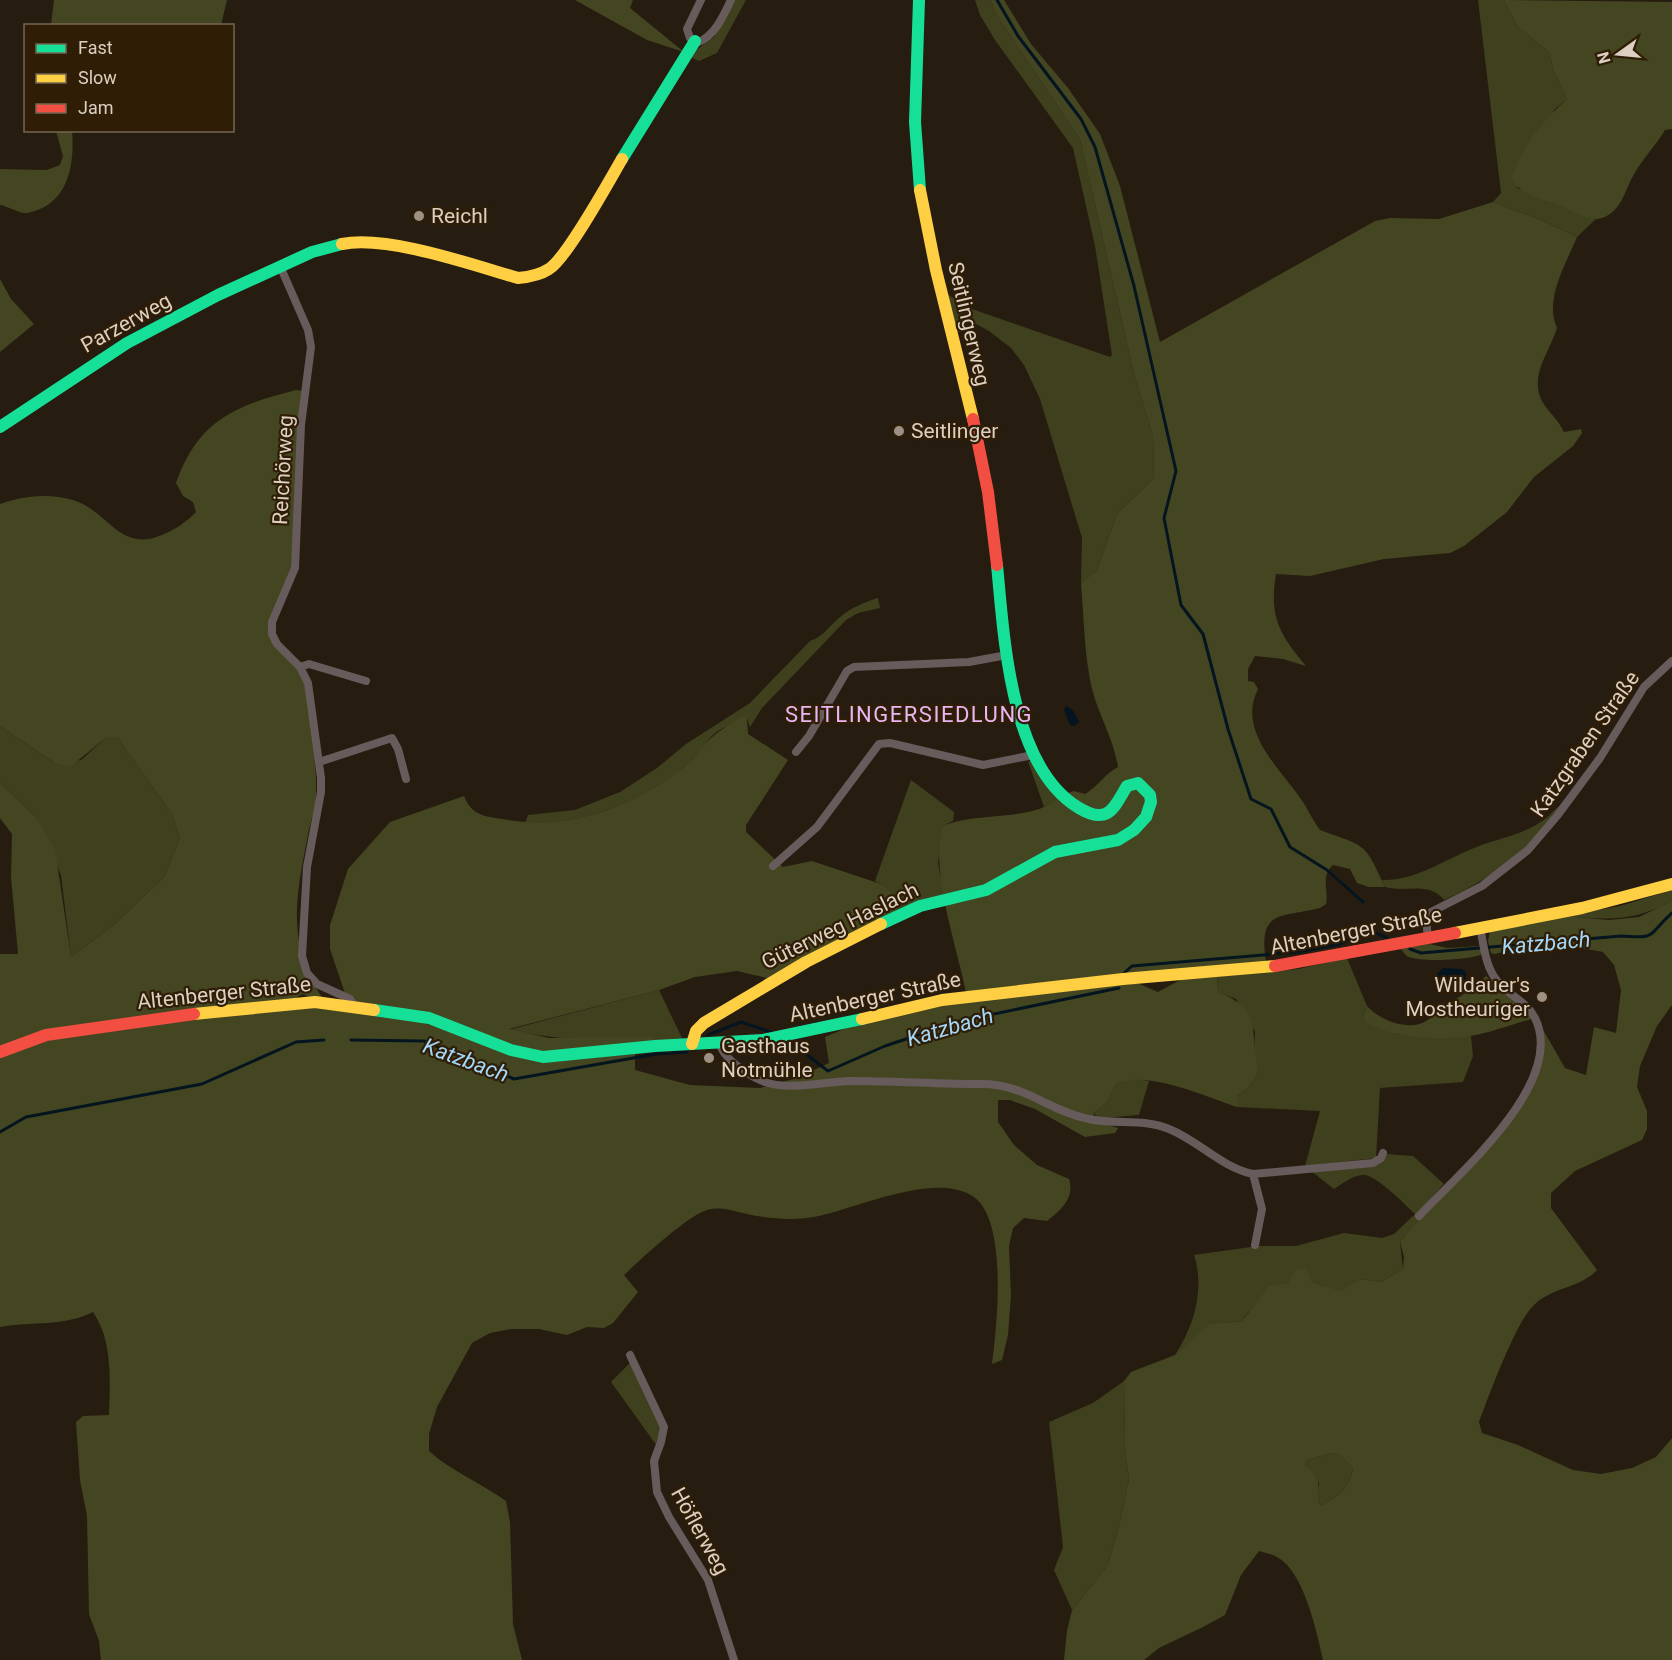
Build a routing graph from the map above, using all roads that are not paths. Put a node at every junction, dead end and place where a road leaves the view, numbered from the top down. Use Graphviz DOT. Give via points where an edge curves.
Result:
graph roads {
  1 [pos="700,0"];
  2 [pos="731,0"];
  3 [pos="919,0"];
  4 [pos="695,41"];
  5 [pos="280,266"];
  6 [pos="0,427"];
  7 [pos="1007,655"];
  8 [pos="1672,661"];
  9 [pos="300,667"];
  10 [pos="366,681"];
  11 [pos="796,752"];
  12 [pos="1033,755"];
  13 [pos="319,762"];
  14 [pos="406,779"];
  15 [pos="773,866"];
  16 [pos="1672,884"];
  17 [pos="1480,927"];
  18 [pos="1428,938"];
  19 [pos="354,1006"];
  20 [pos="692,1044"];
  21 [pos="720,1044"];
  22 [pos="0,1052"];
  23 [pos="1383,1154"];
  24 [pos="1253,1174"];
  25 [pos="1419,1216"];
  26 [pos="1255,1245"];
  27 [pos="630,1355"];
  28 [pos="734,1660"];
  1 -- 4 [label="street" via="687,29"];
  2 -- 4 [label="street" via="708,38"];
  3 -- 7 [label="street, Seitlingerweg" via="914,119 921,194 988,489"];
  4 -- 5 [label="street, Parzerweg" via="571,242 559,259 541,273 505,277 439,256 361,242 330,246"];
  5 -- 6 [label="street, Parzerweg" via="118,349"];
  5 -- 9 [label="street, Reichörweg" via="308,330 311,347 302,426 295,568 272,622 277,644"];
  7 -- 11 [label="street" via="969,662 854,667 847,671"];
  7 -- 12 [label="street, Güterweg Haslach" via="1017,714"];
  8 -- 18 [label="street, Katzgraben Straße" via="1636,698 1600,758 1546,831 1497,876 1431,912 1426,919"];
  9 -- 10 [label="street" via="309,664"];
  9 -- 13 [label="street, Reichörweg" via="311,693"];
  12 -- 15 [label="street" via="983,765 890,743 879,744 818,827"];
  12 -- 20 [label="street, Güterweg Haslach" via="1062,794 1088,813 1110,813 1127,786 1138,783 1150,796 1150,812 1134,831 1115,842 1052,854 987,890 924,904 820,954 704,1023"];
  13 -- 14 [label="street" via="392,738"];
  13 -- 19 [label="street, Reichörweg" via="321,792 307,867 302,956 316,984 350,999"];
  16 -- 17 [label="street, Altenberger Straße" via="1582,908"];
  17 -- 18 [label="street, Altenberger Straße"];
  17 -- 25 [label="street" via="1490,970 1498,983 1534,1016 1541,1049 1537,1067 1520,1101 1487,1146"];
  18 -- 21 [label="street, Altenberger Straße" via="1295,964 942,1000 800,1034"];
  19 -- 20 [label="street, Altenberger Straße" via="429,1018 537,1056"];
  19 -- 22 [label="street, Altenberger Straße" via="281,1003 178,1015 46,1035"];
  20 -- 21 [label="street, Altenberger Straße"];
  21 -- 24 [label="street" via="725,1054 754,1077 776,1084 867,1081 1013,1087 1077,1116 1137,1121 1169,1129 1228,1165"];
  23 -- 24 [label="street" via="1373,1162"];
  24 -- 26 [label="street" via="1262,1209"];
  27 -- 28 [label="street, Höflerweg" via="664,1427 654,1461 657,1492 708,1580"];
}
